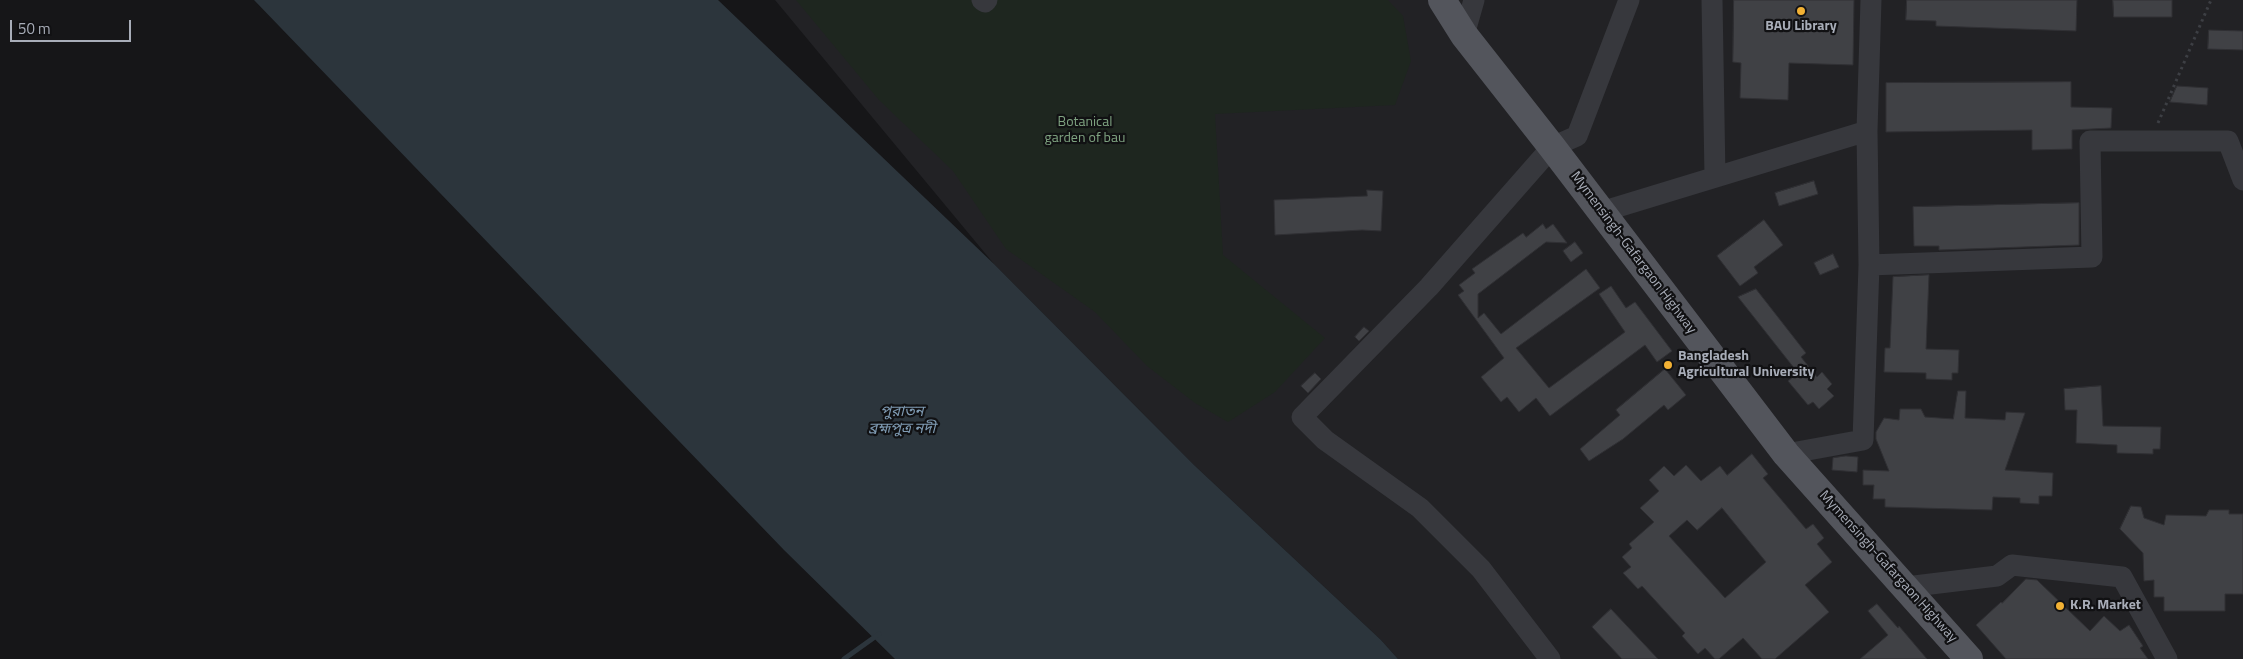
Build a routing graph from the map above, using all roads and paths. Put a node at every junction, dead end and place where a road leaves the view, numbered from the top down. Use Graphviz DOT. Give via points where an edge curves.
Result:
graph roads {
  1 [pos="982,0"];
  2 [pos="987,0"];
  3 [pos="1442,0"];
  4 [pos="1474,0"];
  5 [pos="1629,0"];
  6 [pos="1712,0"];
  7 [pos="1870,0"];
  8 [pos="2211,0"];
  9 [pos="1464,35"];
  10 [pos="1867,131"];
  11 [pos="2150,141"];
  12 [pos="1552,147"];
  13 [pos="1715,177"];
  14 [pos="2243,180"];
  15 [pos="1601,212"];
  16 [pos="1869,265"];
  17 [pos="1786,454"];
  18 [pos="1906,587"];
  19 [pos="1550,659"];
  20 [pos="1969,659"];
  21 [pos="2167,659"];
  1 -- 2 [label="street"];
  3 -- 9 [label="main road, Mymensingh-Gafargaon Highway"];
  4 -- 9 [label="street"];
  5 -- 12 [label="street" via="1577,136"];
  6 -- 13 [label="street"];
  7 -- 10 [label="street"];
  8 -- 11 [label="path"];
  9 -- 12 [label="main road, Mymensingh-Gafargaon Highway"];
  10 -- 13 [label="street"];
  10 -- 16 [label="street"];
  11 -- 14 [label="street" via="2228,141"];
  11 -- 16 [label="street" via="2090,141 2092,257"];
  12 -- 15 [label="main road, Mymensingh-Gafargaon Highway"];
  12 -- 19 [label="street" via="1429,287 1302,417 1325,440 1420,508 1481,569"];
  13 -- 15 [label="street"];
  15 -- 17 [label="main road, Mymensingh-Gafargaon Highway"];
  16 -- 17 [label="street" via="1863,440"];
  17 -- 18 [label="main road, Mymensingh-Gafargaon Highway"];
  18 -- 20 [label="main road, Mymensingh-Gafargaon Highway"];
  18 -- 21 [label="street" via="1997,576 2012,565 2122,577"];
}
